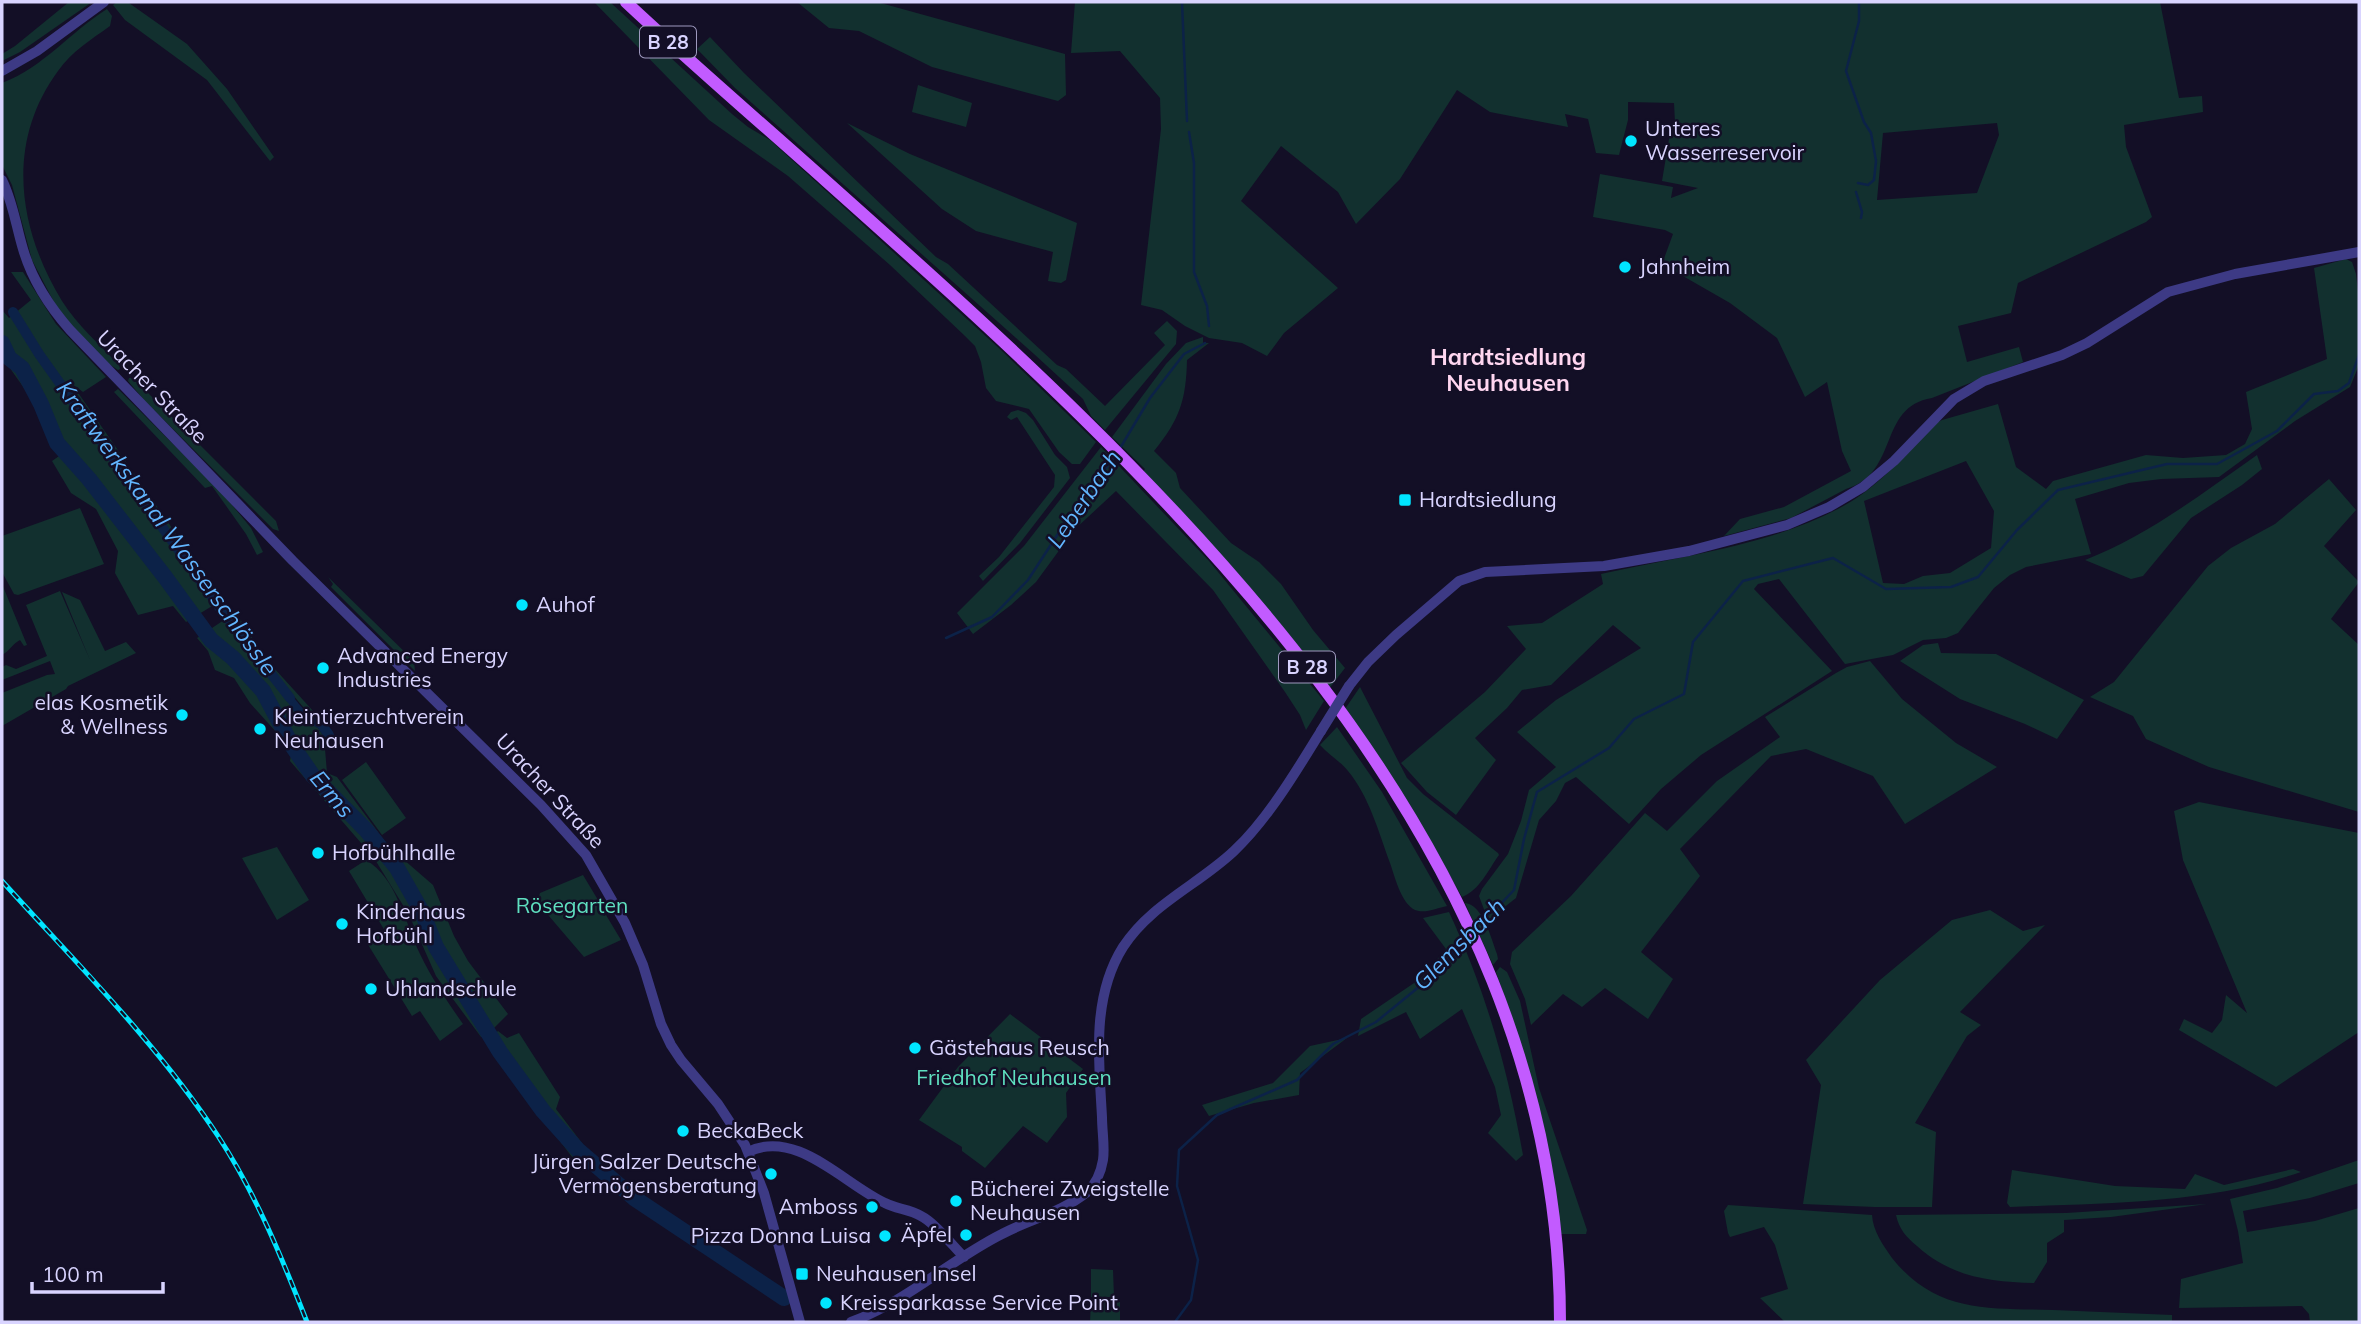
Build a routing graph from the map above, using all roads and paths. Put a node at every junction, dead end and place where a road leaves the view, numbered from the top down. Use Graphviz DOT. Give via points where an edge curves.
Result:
graph roads {
  1 [pos="626,2"];
  2 [pos="102,3"];
  3 [pos="2,71"];
  4 [pos="2,180"];
  5 [pos="2359,252"];
  6 [pos="748,1152"];
  7 [pos="964,1257"];
  8 [pos="800,1322"];
  9 [pos="851,1322"];
  10 [pos="1560,1322"];
  1 -- 10 [label="main road, B 28" via="1086,421 1234,578 1307,667 1391,787 1445,879 1503,1010 1524,1073 1545,1165"];
  2 -- 3 [label="street"];
  4 -- 6 [label="street, Uracher Straße" via="26,261 46,300 70,330 586,855 625,923 671,1045 734,1125"];
  5 -- 7 [label="street, bridge" via="2235,274 2168,292 2087,343 1984,381 1955,398 1863,487 1829,508 1787,525 1628,562 1485,572 1459,581 1382,647 1349,686 1297,768 1235,850 1133,933 1107,979 1098,1058 1104,1158 1096,1181 1067,1205 1003,1233"];
  6 -- 7 [label="street" via="774,1146 805,1154 884,1203 922,1216"];
  6 -- 8 [label="street, Uracher Straße"];
  7 -- 9 [label="street" via="905,1295"];
}
